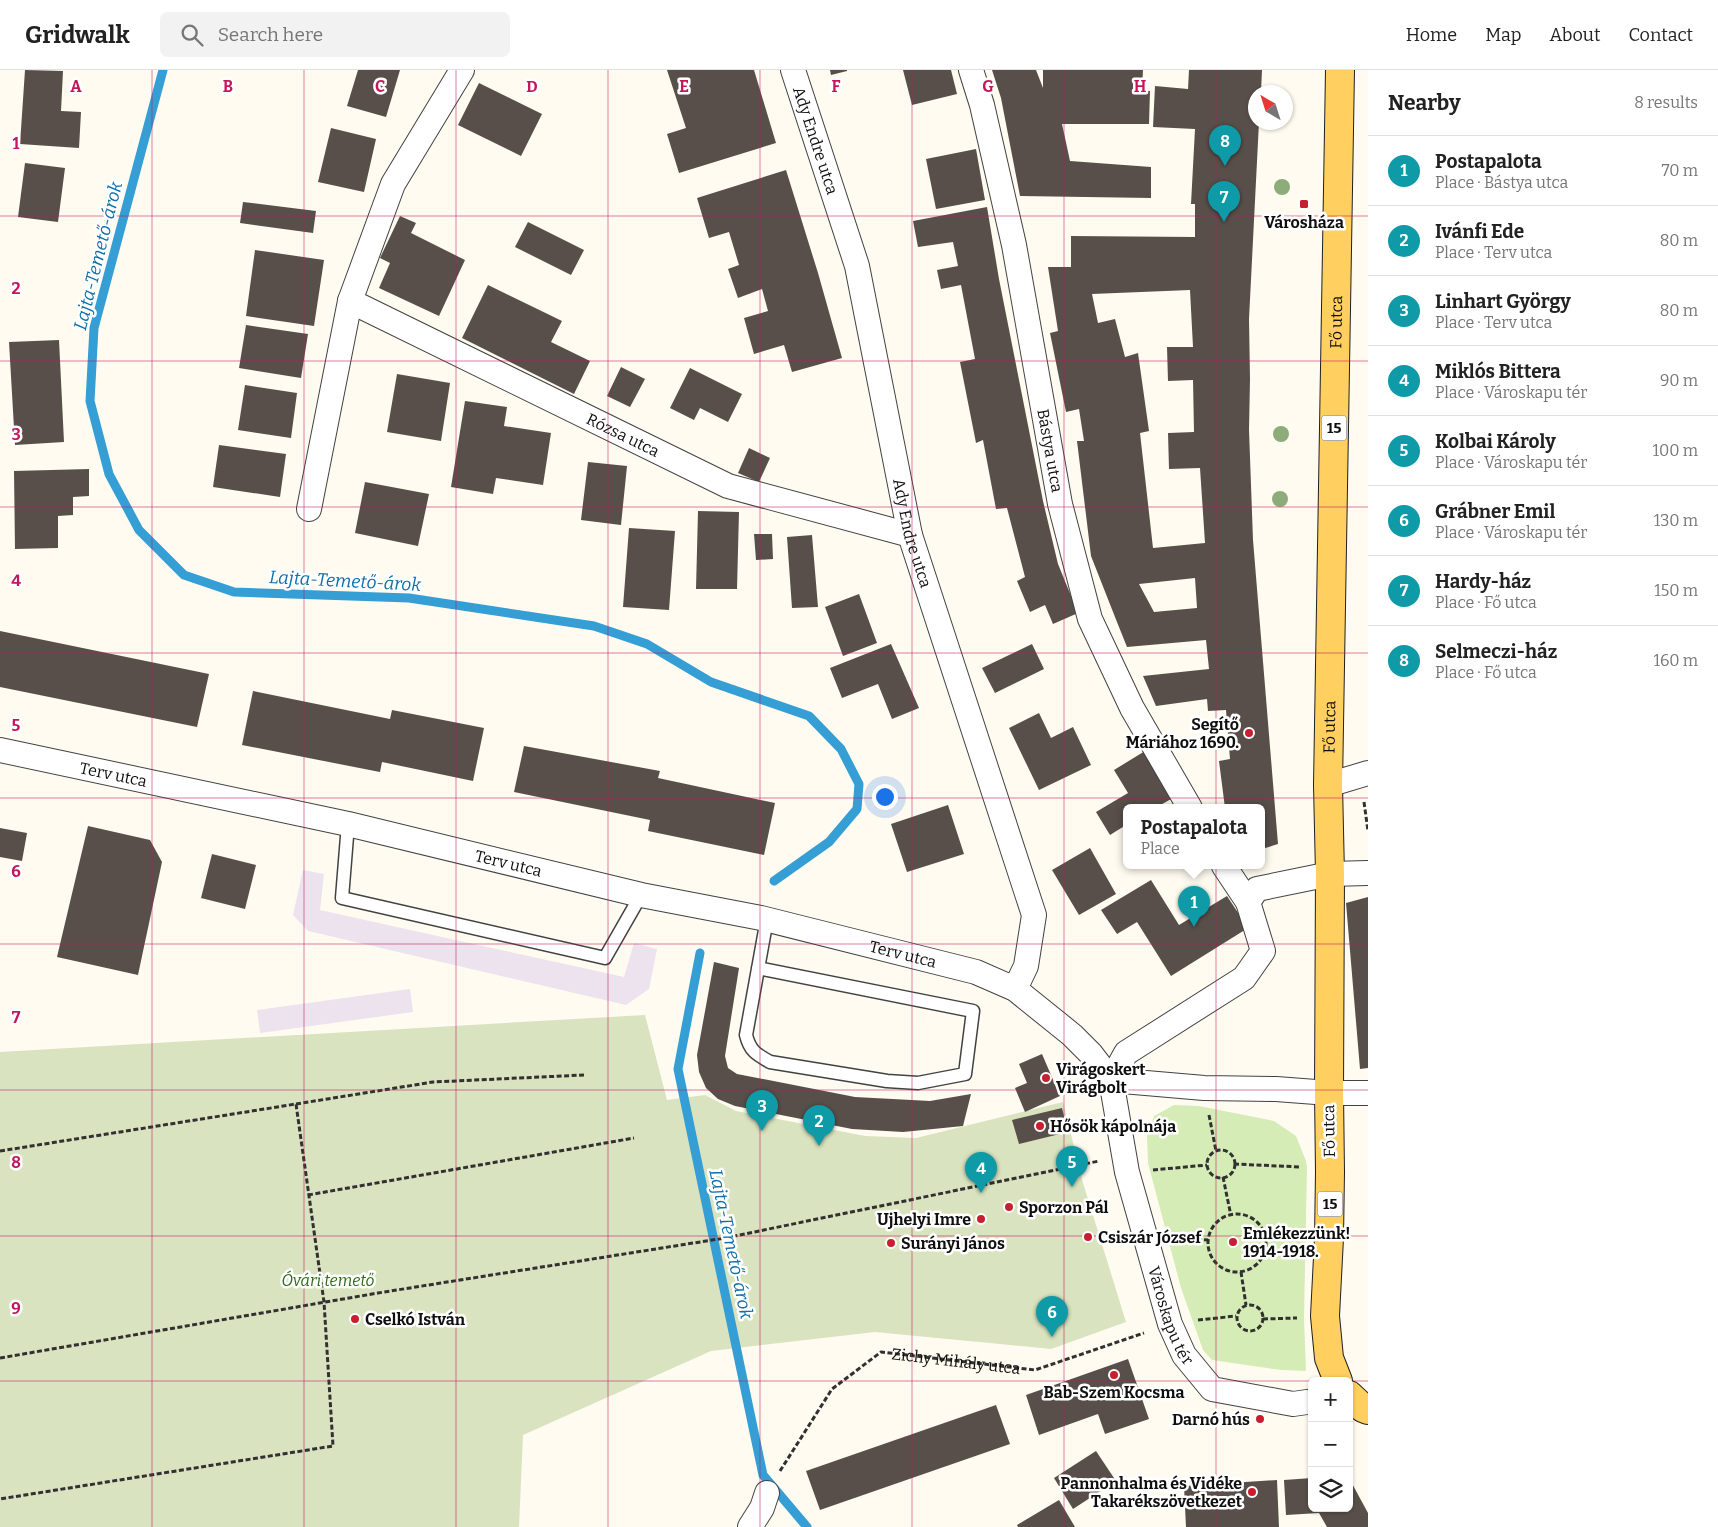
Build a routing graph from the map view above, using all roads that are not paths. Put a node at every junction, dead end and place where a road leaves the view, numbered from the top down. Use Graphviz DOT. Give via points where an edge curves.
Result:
graph roads {
  1 [pos="462,70"];
  2 [pos="793,70"];
  3 [pos="971,70"];
  4 [pos="1340,70"];
  5 [pos="350,301"];
  6 [pos="309,509"];
  7 [pos="910,535"];
  8 [pos="0,750"];
  9 [pos="1368,773"];
  10 [pos="1328,785"];
  11 [pos="1188,804"];
  12 [pos="348,824"];
  13 [pos="1226,869"];
  14 [pos="1368,873"];
  15 [pos="1330,874"];
  16 [pos="641,895"];
  17 [pos="1248,902"];
  18 [pos="767,919"];
  19 [pos="758,968"];
  20 [pos="1015,989"];
  21 [pos="1111,1080"];
  22 [pos="1329,1093"];
  23 [pos="1368,1093"];
  24 [pos="1336,1377"];
  25 [pos="1353,1398"];
  26 [pos="1307,1402"];
  27 [pos="1368,1410"];
  28 [pos="771,1486"];
  29 [pos="750,1527"];
  1 -- 5 [label="street" via="393,184"];
  2 -- 7 [label="street, Ady Endre utca" via="857,266"];
  3 -- 11 [label="street, Bástya utca" via="1014,244 1060,504 1090,619 1132,708"];
  4 -- 10 [label="main road, Fő utca / 15"];
  5 -- 6 [label="street"];
  5 -- 7 [label="street, Rózsa utca" via="728,486"];
  7 -- 20 [label="street, Ady Endre utca" via="1034,915 1026,966"];
  8 -- 12 [label="street, Terv utca"];
  9 -- 10 [label="street"];
  10 -- 15 [label="main road, Fő utca / 15"];
  12 -- 16 [label="street, Terv utca"];
  12 -- 16 [label="lane" via="342,898 605,958"];
  13 -- 17 [label="street"];
  14 -- 15 [label="street"];
  15 -- 17 [label="street" via="1256,889"];
  15 -- 22 [label="main road, Fő utca / 15"];
  16 -- 18 [label="street, Terv utca"];
  17 -- 21 [label="street" via="1263,951 1244,978 1126,1053"];
  18 -- 19 [label="lane"];
  18 -- 20 [label="street, Terv utca" via="976,972"];
  19 -- 19 [label="lane" via="746,1035 755,1054 770,1062 918,1083 964,1074 973,1011"];
  20 -- 21 [label="street, Városkapu tér" via="1072,1035"];
  21 -- 22 [label="street"];
  21 -- 26 [label="street, Városkapu tér" via="1126,1164 1180,1323 1184,1355 1212,1389 1293,1404"];
  22 -- 23 [label="street"];
  22 -- 24 [label="main road, Fő utca / 15" via="1330,1238 1326,1316 1329,1358"];
  25 -- 27 [label="main road"];
  28 -- 29 [label="street"];
}
